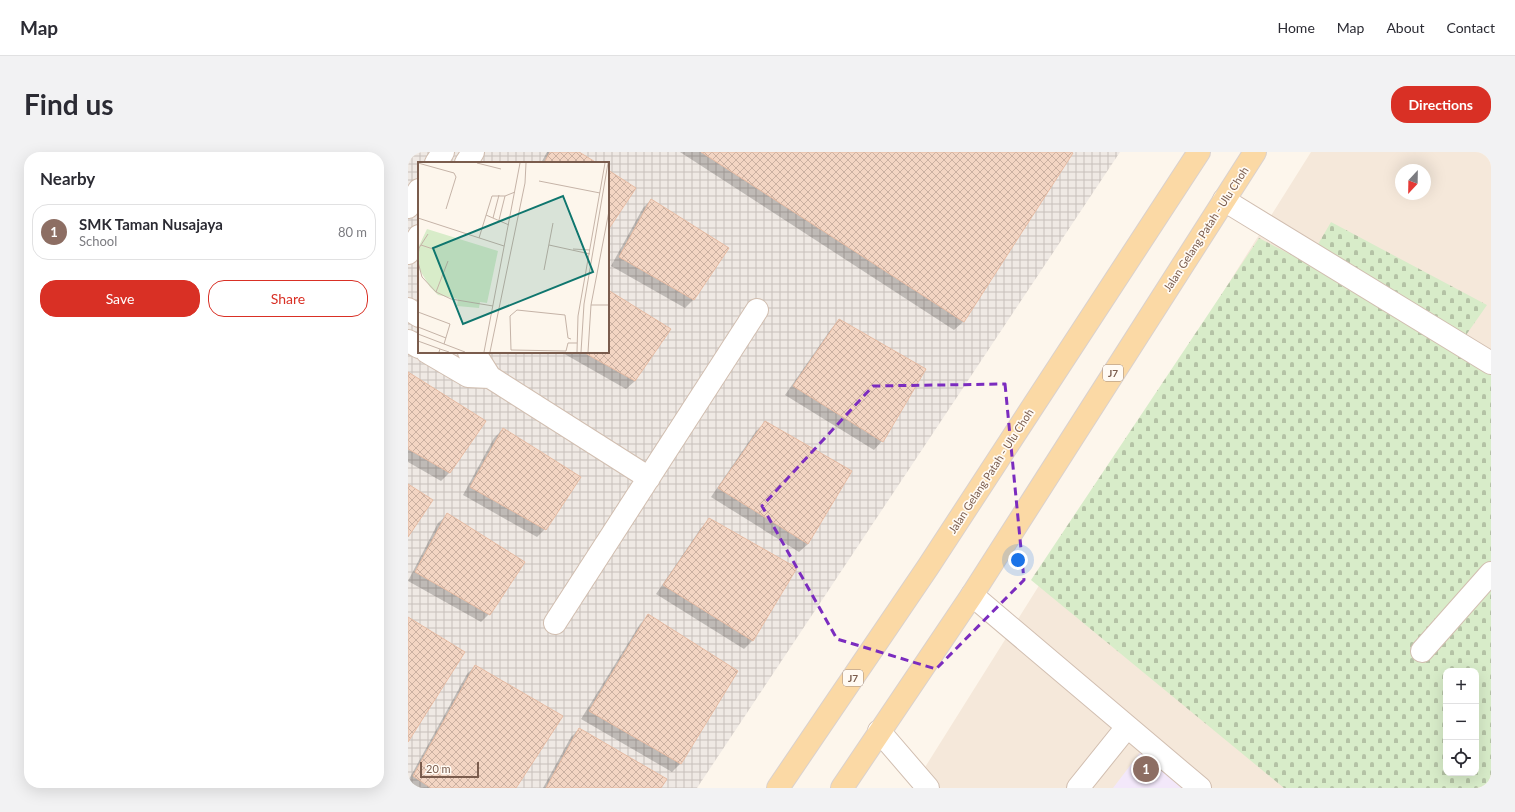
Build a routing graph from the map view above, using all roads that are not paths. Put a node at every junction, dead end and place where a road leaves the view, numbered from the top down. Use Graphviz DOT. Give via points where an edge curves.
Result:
graph roads {
  1 [pos="443,152"];
  2 [pos="473,152"];
  3 [pos="1200,152"];
  4 [pos="1255,152"];
  5 [pos="437,162"];
  6 [pos="467,162"];
  7 [pos="418,192"];
  8 [pos="1224,200"];
  9 [pos="408,207"];
  10 [pos="418,238"];
  11 [pos="408,253"];
  12 [pos="408,309"];
  13 [pos="757,310"];
  14 [pos="418,315"];
  15 [pos="408,341"];
  16 [pos="418,347"];
  17 [pos="429,353"];
  18 [pos="470,353"];
  19 [pos="1491,362"];
  20 [pos="490,377"];
  21 [pos="649,478"];
  22 [pos="1491,573"];
  23 [pos="972,595"];
  24 [pos="555,623"];
  25 [pos="1422,651"];
  26 [pos="1127,727"];
  27 [pos="879,731"];
  28 [pos="778,788"];
  29 [pos="842,788"];
  30 [pos="928,788"];
  31 [pos="1078,788"];
  32 [pos="1200,788"];
  1 -- 5 [label="street"];
  2 -- 6 [label="street"];
  3 -- 28 [label="main road, Jalan Gelang Patah - Ulu Choh / J7" via="932,561"];
  4 -- 8 [label="main road, Jalan Gelang Patah - Ulu Choh / J7"];
  7 -- 9 [label="street"];
  8 -- 19 [label="street"];
  8 -- 23 [label="main road, Jalan Gelang Patah - Ulu Choh / J7"];
  10 -- 11 [label="street"];
  12 -- 14 [label="street"];
  13 -- 21 [label="street"];
  15 -- 16 [label="street"];
  17 -- 20 [label="street" via="468,376"];
  18 -- 20 [label="street" via="478,358"];
  20 -- 21 [label="street"];
  21 -- 24 [label="street"];
  22 -- 25 [label="street"];
  23 -- 26 [label="street"];
  23 -- 27 [label="main road, Jalan Gelang Patah - Ulu Choh / J7"];
  26 -- 31 [label="street"];
  26 -- 32 [label="street"];
  27 -- 29 [label="main road, Jalan Gelang Patah - Ulu Choh / J7"];
  27 -- 30 [label="street"];
}
